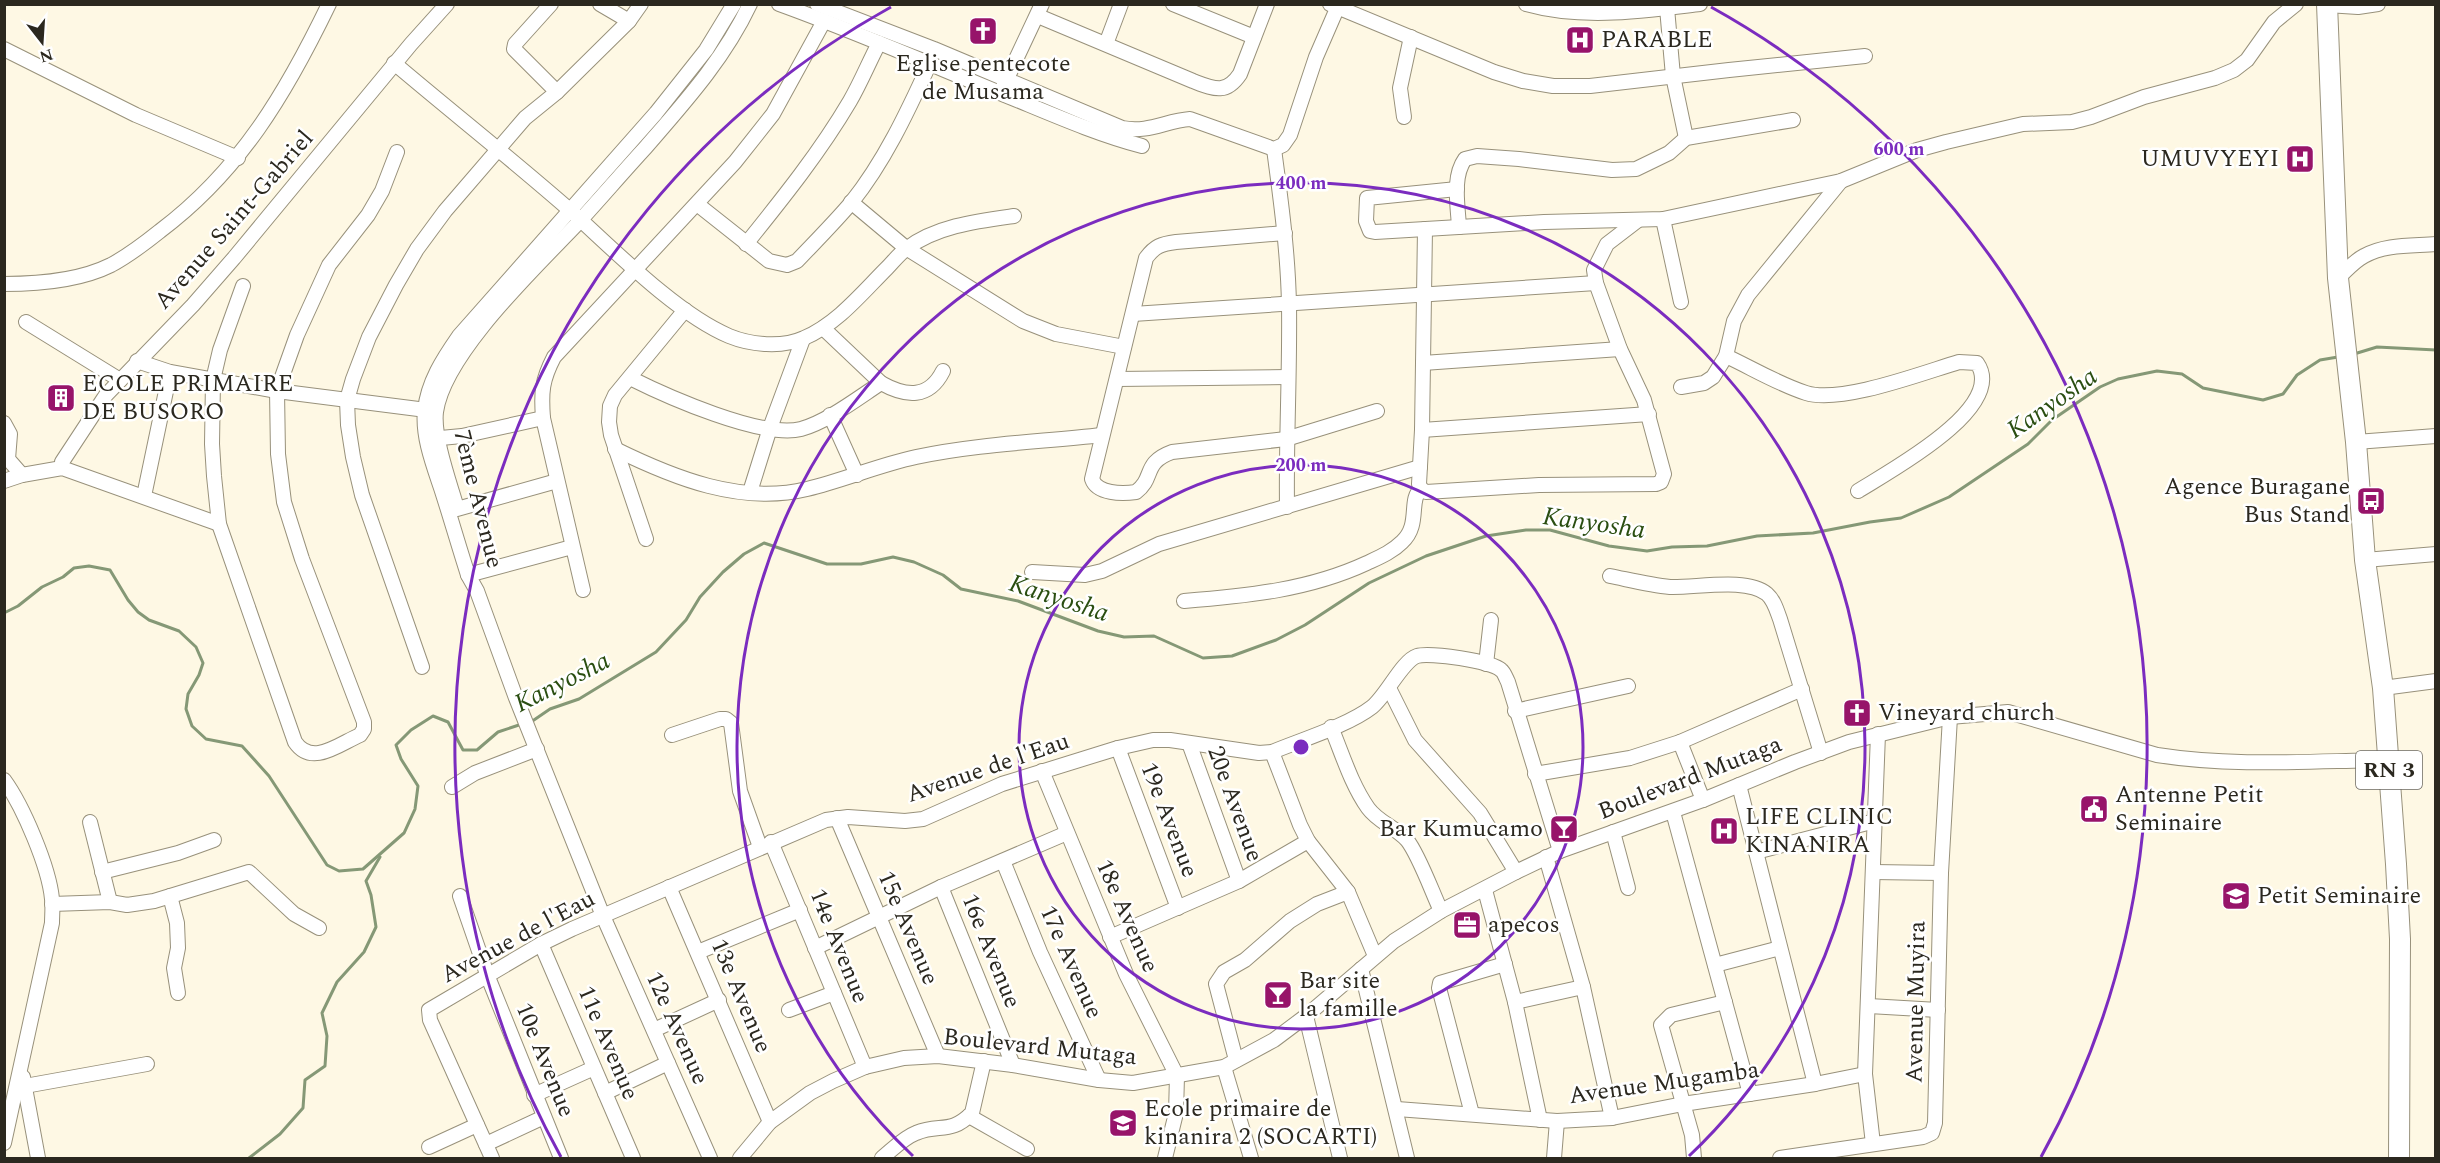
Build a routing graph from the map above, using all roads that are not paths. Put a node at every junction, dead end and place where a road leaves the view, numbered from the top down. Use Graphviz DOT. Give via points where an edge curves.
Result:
graph roads {
  1 [pos="329,4"];
  2 [pos="447,4"];
  3 [pos="551,4"];
  4 [pos="600,4"];
  5 [pos="641,4"];
  6 [pos="734,4"];
  7 [pos="750,4"];
  8 [pos="779,4"];
  9 [pos="817,4"];
  10 [pos="1121,4"];
  11 [pos="1173,4"];
  12 [pos="1267,4"];
  13 [pos="1526,4"];
  14 [pos="1700,4"];
  15 [pos="2296,4"];
  16 [pos="2378,4"];
  17 [pos="2327,5"];
  18 [pos="1335,6"];
  19 [pos="1667,8"];
  20 [pos="1040,10"];
  21 [pos="629,21"];
  22 [pos="824,21"];
  23 [pos="1254,37"];
  24 [pos="1411,37"];
  25 [pos="879,43"];
  26 [pos="1106,44"];
  27 [pos="4,49"];
  28 [pos="1865,56"];
  29 [pos="394,63"];
  30 [pos="929,65"];
  31 [pos="1673,76"];
  32 [pos="1007,80"];
  33 [pos="557,92"];
  34 [pos="1000,93"];
  35 [pos="1404,117"];
  36 [pos="1793,120"];
  37 [pos="1686,138"];
  38 [pos="1142,146"];
  39 [pos="498,149"];
  40 [pos="1274,149"];
  41 [pos="397,152"];
  42 [pos="238,158"];
  43 [pos="1841,181"];
  44 [pos="1457,189"];
  45 [pos="851,202"];
  46 [pos="697,204"];
  47 [pos="575,215"];
  48 [pos="1014,216"];
  49 [pos="1664,219"];
  50 [pos="1638,221"];
  51 [pos="1459,227"];
  52 [pos="1425,230"];
  53 [pos="1285,233"];
  54 [pos="746,244"];
  55 [pos="2436,244"];
  56 [pos="906,248"];
  57 [pos="637,270"];
  58 [pos="2338,278"];
  59 [pos="1596,283"];
  60 [pos="4,284"];
  61 [pos="243,286"];
  62 [pos="1423,294"];
  63 [pos="1681,302"];
  64 [pos="1289,304"];
  65 [pos="686,310"];
  66 [pos="1133,314"];
  67 [pos="26,322"];
  68 [pos="823,328"];
  69 [pos="803,339"];
  70 [pos="1124,347"];
  71 [pos="1620,349"];
  72 [pos="1726,356"];
  73 [pos="137,361"];
  74 [pos="1423,363"];
  75 [pos="943,371"];
  76 [pos="170,372"];
  77 [pos="1288,376"];
  78 [pos="630,378"];
  79 [pos="1117,379"];
  80 [pos="120,380"];
  81 [pos="213,380"];
  82 [pos="881,383"];
  83 [pos="1681,387"];
  84 [pos="277,392"];
  85 [pos="348,400"];
  86 [pos="430,411"];
  87 [pos="1377,411"];
  88 [pos="1648,414"];
  89 [pos="830,415"];
  90 [pos="543,418"];
  91 [pos="4,423"];
  92 [pos="770,428"];
  93 [pos="1422,430"];
  94 [pos="1102,435"];
  95 [pos="2436,436"];
  96 [pos="433,439"];
  97 [pos="1286,439"];
  98 [pos="2356,442"];
  99 [pos="615,449"];
  100 [pos="7,460"];
  101 [pos="1420,467"];
  102 [pos="62,468"];
  103 [pos="22,475"];
  104 [pos="857,475"];
  105 [pos="4,481"];
  106 [pos="557,481"];
  107 [pos="1421,489"];
  108 [pos="1858,491"];
  109 [pos="750,492"];
  110 [pos="144,496"];
  111 [pos="1287,507"];
  112 [pos="457,509"];
  113 [pos="219,524"];
  114 [pos="646,539"];
  115 [pos="572,546"];
  116 [pos="2436,554"];
  117 [pos="2365,560"];
  118 [pos="1032,572"];
  119 [pos="472,574"];
  120 [pos="1610,576"];
  121 [pos="583,590"];
  122 [pos="1184,601"];
  123 [pos="1491,620"];
  124 [pos="1486,664"];
  125 [pos="422,667"];
  126 [pos="2436,681"];
  127 [pos="1628,686"];
  128 [pos="2383,688"];
  129 [pos="1802,689"];
  130 [pos="1389,690"];
  131 [pos="1515,711"];
  132 [pos="1950,717"];
  133 [pos="1331,727"];
  134 [pos="1878,734"];
  135 [pos="672,735"];
  136 [pos="1680,742"];
  137 [pos="1189,743"];
  138 [pos="1118,748"];
  139 [pos="537,749"];
  140 [pos="1272,752"];
  141 [pos="1821,753"];
  142 [pos="2388,760"];
  143 [pos="1042,771"];
  144 [pos="1535,774"];
  145 [pos="4,780"];
  146 [pos="1739,785"];
  147 [pos="452,787"];
  148 [pos="1704,800"];
  149 [pos="1673,812"];
  150 [pos="837,818"];
  151 [pos="1875,821"];
  152 [pos="90,822"];
  153 [pos="1613,832"];
  154 [pos="1066,833"];
  155 [pos="214,840"];
  156 [pos="1308,840"];
  157 [pos="766,845"];
  158 [pos="1560,851"];
  159 [pos="1756,852"];
  160 [pos="1546,857"];
  161 [pos="1003,861"];
  162 [pos="102,872"];
  163 [pos="1516,872"];
  164 [pos="1873,872"];
  165 [pos="1941,873"];
  166 [pos="1239,881"];
  167 [pos="669,887"];
  168 [pos="941,887"];
  169 [pos="1628,888"];
  170 [pos="1485,890"];
  171 [pos="1348,892"];
  172 [pos="170,896"];
  173 [pos="460,896"];
  174 [pos="110,903"];
  175 [pos="52,904"];
  176 [pos="1178,908"];
  177 [pos="800,910"];
  178 [pos="1441,911"];
  179 [pos="603,916"];
  180 [pos="879,917"];
  181 [pos="319,928"];
  182 [pos="1110,937"];
  183 [pos="541,944"];
  184 [pos="815,948"];
  185 [pos="1779,948"];
  186 [pos="698,952"];
  187 [pos="1375,956"];
  188 [pos="1505,964"];
  189 [pos="1715,965"];
  190 [pos="1362,969"];
  191 [pos="488,977"];
  192 [pos="1583,987"];
  193 [pos="178,993"];
  194 [pos="834,993"];
  195 [pos="719,1000"];
  196 [pos="1515,1002"];
  197 [pos="1725,1002"];
  198 [pos="1869,1006"];
  199 [pos="789,1010"];
  200 [pos="1938,1010"];
  201 [pos="1306,1016"];
  202 [pos="654,1030"];
  203 [pos="938,1056"];
  204 [pos="984,1061"];
  205 [pos="668,1063"];
  206 [pos="1230,1063"];
  207 [pos="147,1064"];
  208 [pos="1012,1065"];
  209 [pos="21,1066"];
  210 [pos="865,1067"];
  211 [pos="594,1068"];
  212 [pos="1865,1074"];
  213 [pos="1177,1076"];
  214 [pos="1099,1080"];
  215 [pos="1815,1084"];
  216 [pos="25,1086"];
  217 [pos="605,1093"];
  218 [pos="1750,1094"];
  219 [pos="534,1095"];
  220 [pos="1683,1104"];
  221 [pos="1397,1109"];
  222 [pos="1472,1114"];
  223 [pos="969,1116"];
  224 [pos="543,1117"];
  225 [pos="1612,1118"];
  226 [pos="1540,1120"];
  227 [pos="1557,1121"];
  228 [pos="770,1122"];
  229 [pos="477,1125"];
  230 [pos="4,1143"];
  231 [pos="486,1144"];
  232 [pos="1873,1144"];
  233 [pos="429,1147"];
  234 [pos="1027,1149"];
  235 [pos="38,1158"];
  236 [pos="492,1158"];
  237 [pos="561,1158"];
  238 [pos="633,1158"];
  239 [pos="710,1158"];
  240 [pos="740,1158"];
  241 [pos="882,1158"];
  242 [pos="1165,1158"];
  243 [pos="1251,1158"];
  244 [pos="1341,1158"];
  245 [pos="1407,1158"];
  246 [pos="1554,1158"];
  247 [pos="1694,1158"];
  248 [pos="1780,1158"];
  249 [pos="2399,1158"];
  1 -- 42 [label="street" via="297,68"];
  2 -- 29 [label="street, Avenue Saint-Gabriel"];
  3 -- 33 [label="street" via="514,49"];
  4 -- 21 [label="street"];
  5 -- 21 [label="street"];
  6 -- 47 [label="street, 7ème Avenue" via="706,50"];
  7 -- 47 [label="street, 7ème Avenue" via="710,72"];
  8 -- 22 [label="street"];
  9 -- 32 [label="street"];
  10 -- 26 [label="street"];
  11 -- 23 [label="street"];
  12 -- 23 [label="street"];
  13 -- 19 [label="street" via="1575,14"];
  14 -- 19 [label="street"];
  15 -- 43 [label="street" via="2274,22 2247,60 2216,78 2072,122 2023,124 1946,142"];
  16 -- 17 [label="street"];
  17 -- 58 [label="highway, RN 3"];
  18 -- 24 [label="street"];
  18 -- 40 [label="street" via="1290,135"];
  19 -- 31 [label="street"];
  20 -- 26 [label="street"];
  20 -- 32 [label="street"];
  21 -- 33 [label="street"];
  22 -- 25 [label="street"];
  22 -- 46 [label="street" via="773,114"];
  23 -- 26 [label="street" via="1240,74 1224,89 1193,81"];
  24 -- 31 [label="street" via="1494,72 1553,86 1590,86"];
  24 -- 35 [label="street" via="1400,88"];
  25 -- 30 [label="street"];
  25 -- 54 [label="street" via="828,135"];
  27 -- 42 [label="street" via="126,111"];
  28 -- 31 [label="street"];
  29 -- 39 [label="street"];
  29 -- 73 [label="street, Avenue Saint-Gabriel" via="234,258"];
  30 -- 34 [label="street"];
  30 -- 45 [label="street" via="907,114"];
  31 -- 37 [label="street"];
  32 -- 34 [label="street"];
  32 -- 40 [label="street" via="1122,128 1138,131 1190,119"];
  33 -- 39 [label="street" via="525,118"];
  34 -- 38 [label="street"];
  36 -- 37 [label="street"];
  37 -- 44 [label="street" via="1669,153 1636,169 1471,157 1460,166"];
  39 -- 47 [label="street"];
  39 -- 85 [label="street" via="417,249 369,337"];
  40 -- 53 [label="street"];
  41 -- 84 [label="street" via="382,192 329,265 297,335"];
  42 -- 60 [label="street" via="172,222 111,265 78,276"];
  43 -- 49 [label="street"];
  43 -- 72 [label="street" via="1748,295 1734,321"];
  44 -- 51 [label="street"];
  44 -- 52 [label="street" via="1367,198 1366,221 1370,231"];
  45 -- 54 [label="street" via="797,261 779,265"];
  45 -- 56 [label="street"];
  46 -- 54 [label="street"];
  46 -- 57 [label="street"];
  47 -- 57 [label="street"];
  47 -- 86 [label="street, 7ème Avenue" via="481,328"];
  48 -- 56 [label="street" via="945,230"];
  49 -- 50 [label="street"];
  49 -- 63 [label="street"];
  50 -- 51 [label="street"];
  50 -- 59 [label="street" via="1607,244 1594,270"];
  51 -- 52 [label="street"];
  52 -- 62 [label="street"];
  53 -- 64 [label="street"];
  53 -- 66 [label="street" via="1160,244 1146,258"];
  55 -- 58 [label="street" via="2376,250"];
  56 -- 68 [label="street"];
  56 -- 70 [label="street" via="1023,321 1056,334"];
  57 -- 65 [label="street"];
  57 -- 90 [label="street" via="554,357 544,376"];
  58 -- 98 [label="highway, RN 3"];
  59 -- 62 [label="street"];
  59 -- 71 [label="street"];
  61 -- 81 [label="street"];
  62 -- 64 [label="street"];
  62 -- 74 [label="street"];
  64 -- 66 [label="street"];
  64 -- 77 [label="street"];
  65 -- 69 [label="street" via="729,336 756,343 780,344"];
  65 -- 78 [label="street"];
  66 -- 70 [label="street"];
  67 -- 80 [label="street"];
  68 -- 69 [label="street"];
  68 -- 82 [label="street"];
  69 -- 92 [label="street"];
  70 -- 79 [label="street"];
  71 -- 74 [label="street"];
  71 -- 88 [label="street"];
  72 -- 83 [label="street" via="1713,377 1704,383"];
  72 -- 108 [label="street" via="1789,386 1822,396 1844,394 1959,362 1977,363 1983,381 1969,410 1943,435"];
  73 -- 76 [label="street"];
  73 -- 80 [label="street, Avenue Saint-Gabriel"];
  74 -- 93 [label="street"];
  75 -- 82 [label="street" via="928,390 917,393 904,393"];
  76 -- 81 [label="street"];
  76 -- 110 [label="street"];
  77 -- 79 [label="street"];
  77 -- 97 [label="street"];
  78 -- 92 [label="street" via="716,415"];
  78 -- 99 [label="street" via="610,406"];
  79 -- 94 [label="street"];
  80 -- 102 [label="street, Avenue Saint-Gabriel" via="79,434"];
  81 -- 84 [label="street"];
  81 -- 113 [label="street" via="212,444"];
  82 -- 89 [label="street"];
  84 -- 85 [label="street"];
  84 -- 113 [label="street" via="284,502 364,722 360,735 317,754 301,751"];
  85 -- 86 [label="street"];
  85 -- 125 [label="street" via="348,425 362,495"];
  86 -- 96 [label="street, 7ème Avenue"];
  87 -- 97 [label="street"];
  88 -- 93 [label="street"];
  88 -- 107 [label="street" via="1664,474 1656,484 1539,485 1426,492"];
  89 -- 92 [label="street" via="800,429"];
  89 -- 104 [label="street"];
  90 -- 96 [label="street"];
  90 -- 106 [label="street"];
  91 -- 100 [label="street" via="9,434"];
  92 -- 109 [label="street"];
  93 -- 101 [label="street"];
  94 -- 97 [label="street" via="1092,479 1094,486 1129,493 1142,488 1151,464 1159,456"];
  94 -- 104 [label="street" via="918,457"];
  95 -- 98 [label="street"];
  96 -- 112 [label="street, 7ème Avenue"];
  96 -- 119 [label="street, 7ème Avenue"];
  97 -- 111 [label="street"];
  98 -- 117 [label="highway, RN 3"];
  99 -- 109 [label="street" via="689,481"];
  99 -- 114 [label="street"];
  100 -- 103 [label="street"];
  101 -- 107 [label="street"];
  101 -- 111 [label="street"];
  102 -- 103 [label="street"];
  102 -- 110 [label="street"];
  103 -- 105 [label="street"];
  104 -- 109 [label="street" via="806,489"];
  106 -- 112 [label="street"];
  106 -- 115 [label="street"];
  107 -- 122 [label="street" via="1415,496 1414,525 1404,541 1389,553 1327,580 1256,595"];
  110 -- 113 [label="street"];
  111 -- 118 [label="street" via="1158,544 1094,573"];
  112 -- 119 [label="street, 7ème Avenue"];
  115 -- 119 [label="street"];
  115 -- 121 [label="street"];
  116 -- 117 [label="street"];
  117 -- 128 [label="highway, RN 3"];
  119 -- 139 [label="street, 7ème Avenue"];
  120 -- 129 [label="street" via="1670,586 1752,587 1767,594 1780,619"];
  123 -- 124 [label="street"];
  124 -- 130 [label="street, Avenue de l'Eau" via="1428,653 1414,657"];
  124 -- 131 [label="street, Avenue de l'Eau" via="1501,670"];
  126 -- 128 [label="street"];
  127 -- 131 [label="street"];
  128 -- 142 [label="highway, RN 3"];
  129 -- 136 [label="street"];
  129 -- 141 [label="street"];
  130 -- 133 [label="street, Avenue de l'Eau" via="1373,707"];
  130 -- 163 [label="street" via="1415,740 1480,813"];
  131 -- 144 [label="street, Avenue de l'Eau"];
  132 -- 134 [label="street, Boulevard Mutaga"];
  132 -- 142 [label="street, Boulevard Mutaga" via="2008,712 2179,759"];
  132 -- 165 [label="street, Avenue Muyira"];
  133 -- 140 [label="street, Avenue de l'Eau"];
  133 -- 178 [label="street" via="1361,797 1369,810 1409,843"];
  134 -- 141 [label="street, Boulevard Mutaga"];
  134 -- 151 [label="street"];
  135 -- 157 [label="street, 14e Avenue" via="720,719 731,723 740,791"];
  136 -- 144 [label="street" via="1630,758"];
  136 -- 148 [label="street"];
  137 -- 138 [label="street, Avenue de l'Eau" via="1153,740"];
  137 -- 140 [label="street, Avenue de l'Eau"];
  137 -- 166 [label="street, 20e Avenue"];
  138 -- 143 [label="street, Avenue de l'Eau"];
  138 -- 176 [label="street, 19e Avenue"];
  139 -- 147 [label="street"];
  139 -- 179 [label="street, 12e Avenue"];
  140 -- 156 [label="street"];
  141 -- 146 [label="street, Boulevard Mutaga"];
  142 -- 249 [label="highway, RN 3" via="2400,939"];
  143 -- 150 [label="street, Avenue de l'Eau" via="971,796 923,819 905,822"];
  143 -- 154 [label="street, 18e Avenue"];
  144 -- 158 [label="street, Avenue de l'Eau"];
  145 -- 175 [label="street" via="20,805 45,869"];
  146 -- 148 [label="street, Boulevard Mutaga"];
  146 -- 159 [label="street"];
  148 -- 149 [label="street, Boulevard Mutaga"];
  149 -- 153 [label="street, Boulevard Mutaga"];
  149 -- 189 [label="street"];
  150 -- 157 [label="street, Avenue de l'Eau"];
  150 -- 180 [label="street, 15e Avenue"];
  151 -- 159 [label="street"];
  151 -- 164 [label="street"];
  152 -- 162 [label="street"];
  153 -- 158 [label="street, Boulevard Mutaga"];
  153 -- 169 [label="street"];
  154 -- 161 [label="street"];
  154 -- 182 [label="street, 18e Avenue"];
  155 -- 162 [label="street" via="178,854"];
  156 -- 166 [label="street"];
  156 -- 171 [label="street"];
  157 -- 167 [label="street, Avenue de l'Eau"];
  157 -- 177 [label="street, 14e Avenue"];
  158 -- 160 [label="street, Boulevard Mutaga"];
  159 -- 185 [label="street"];
  160 -- 163 [label="street, Boulevard Mutaga"];
  160 -- 192 [label="street"];
  161 -- 168 [label="street"];
  161 -- 214 [label="street, 17e Avenue"];
  162 -- 174 [label="street"];
  163 -- 170 [label="street, Boulevard Mutaga"];
  164 -- 165 [label="street"];
  164 -- 198 [label="street"];
  165 -- 200 [label="street, Avenue Muyira"];
  166 -- 176 [label="street"];
  167 -- 179 [label="street, Avenue de l'Eau"];
  167 -- 186 [label="street, 13e Avenue"];
  168 -- 180 [label="street"];
  168 -- 208 [label="street, 16e Avenue"];
  170 -- 178 [label="street, Boulevard Mutaga"];
  170 -- 188 [label="street"];
  171 -- 187 [label="street"];
  171 -- 206 [label="street" via="1317,904 1290,921 1218,978"];
  172 -- 174 [label="street" via="127,905"];
  172 -- 181 [label="street" via="249,872 294,914"];
  172 -- 193 [label="street" via="177,923 174,968"];
  173 -- 191 [label="street, 10e Avenue"];
  174 -- 175 [label="street"];
  175 -- 209 [label="street" via="52,923"];
  176 -- 182 [label="street"];
  177 -- 184 [label="street, 14e Avenue"];
  177 -- 186 [label="street"];
  178 -- 187 [label="street, Boulevard Mutaga"];
  179 -- 183 [label="street, Avenue de l'Eau"];
  179 -- 202 [label="street, 12e Avenue"];
  180 -- 184 [label="street"];
  180 -- 203 [label="street, 15e Avenue"];
  182 -- 213 [label="street, 18e Avenue"];
  183 -- 191 [label="street, Avenue de l'Eau"];
  183 -- 211 [label="street, 11e Avenue"];
  184 -- 194 [label="street, 14e Avenue"];
  185 -- 189 [label="street"];
  185 -- 215 [label="street"];
  186 -- 195 [label="street, 13e Avenue"];
  187 -- 190 [label="street, Boulevard Mutaga"];
  188 -- 196 [label="street"];
  188 -- 222 [label="street" via="1440,983 1438,988"];
  189 -- 197 [label="street"];
  190 -- 201 [label="street, Boulevard Mutaga"];
  190 -- 221 [label="street"];
  191 -- 219 [label="street, 10e Avenue"];
  191 -- 229 [label="street, Avenue de l'Eau" via="433,1007 429,1015"];
  192 -- 196 [label="street"];
  192 -- 225 [label="street"];
  194 -- 199 [label="street"];
  194 -- 210 [label="street, 14e Avenue"];
  195 -- 202 [label="street"];
  195 -- 228 [label="street, 13e Avenue"];
  196 -- 226 [label="street"];
  197 -- 218 [label="street"];
  197 -- 220 [label="street" via="1671,1015 1661,1025"];
  198 -- 200 [label="street"];
  198 -- 212 [label="street"];
  200 -- 232 [label="street, Avenue Muyira" via="1932,1133"];
  201 -- 206 [label="street, Boulevard Mutaga" via="1274,1040"];
  201 -- 244 [label="street"];
  202 -- 205 [label="street, 12e Avenue"];
  203 -- 204 [label="street, Boulevard Mutaga"];
  203 -- 210 [label="street, Boulevard Mutaga" via="904,1058"];
  204 -- 208 [label="street, Boulevard Mutaga"];
  204 -- 223 [label="street"];
  205 -- 217 [label="street"];
  205 -- 239 [label="street, 12e Avenue"];
  206 -- 213 [label="street, Boulevard Mutaga"];
  206 -- 243 [label="street"];
  207 -- 216 [label="street"];
  208 -- 214 [label="street, Boulevard Mutaga"];
  209 -- 216 [label="street"];
  209 -- 230 [label="street"];
  210 -- 228 [label="street, Boulevard Mutaga" via="810,1093"];
  211 -- 217 [label="street, 11e Avenue"];
  211 -- 219 [label="street"];
  212 -- 215 [label="street, Avenue Mugamba"];
  212 -- 232 [label="street"];
  213 -- 214 [label="street, Boulevard Mutaga" via="1133,1083"];
  213 -- 242 [label="street" via="1176,1113"];
  215 -- 218 [label="street, Avenue Mugamba"];
  216 -- 235 [label="street"];
  217 -- 238 [label="street, 11e Avenue"];
  218 -- 220 [label="street, Avenue Mugamba"];
  219 -- 224 [label="street, 10e Avenue"];
  220 -- 225 [label="street, Avenue Mugamba"];
  220 -- 247 [label="street"];
  221 -- 222 [label="street, Avenue Mugamba"];
  221 -- 245 [label="street"];
  222 -- 226 [label="street, Avenue Mugamba"];
  223 -- 234 [label="street"];
  223 -- 241 [label="street" via="948,1129 916,1132"];
  224 -- 231 [label="street"];
  224 -- 237 [label="street, 10e Avenue"];
  225 -- 227 [label="street, Avenue Mugamba"];
  226 -- 227 [label="street, Avenue Mugamba"];
  227 -- 246 [label="street"];
  228 -- 240 [label="street, Boulevard Mutaga"];
  229 -- 231 [label="street, Avenue de l'Eau"];
  229 -- 233 [label="street"];
  231 -- 236 [label="street, Avenue de l'Eau"];
  232 -- 248 [label="street, Avenue Muyira"];
}
